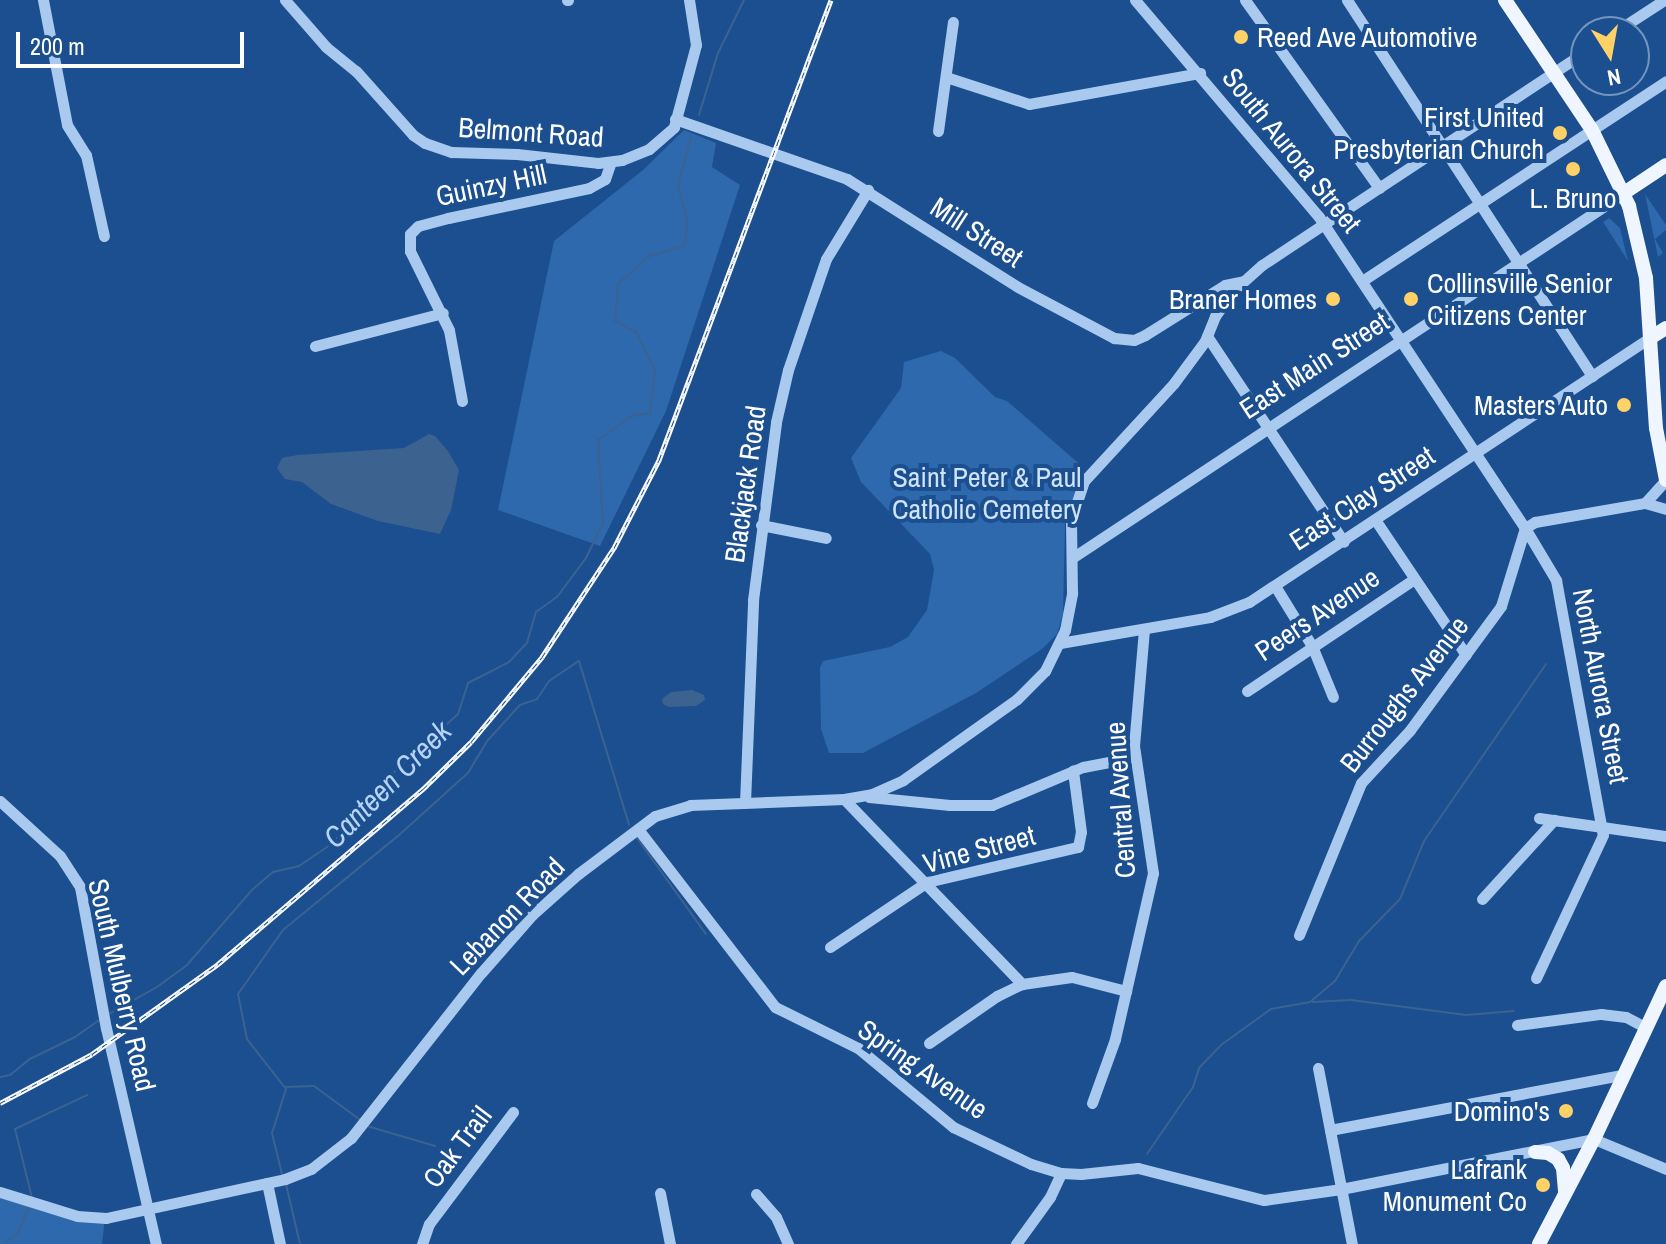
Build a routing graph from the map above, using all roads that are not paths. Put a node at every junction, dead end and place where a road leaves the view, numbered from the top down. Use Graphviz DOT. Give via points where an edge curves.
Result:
graph roads {
  1 [pos="43,0"];
  2 [pos="285,0"];
  3 [pos="689,0"];
  4 [pos="1135,0"];
  5 [pos="1245,0"];
  6 [pos="1347,0"];
  7 [pos="1505,0"];
  8 [pos="1664,0"];
  9 [pos="1640,16"];
  10 [pos="953,22"];
  11 [pos="1570,62"];
  12 [pos="1200,73"];
  13 [pos="1554,73"];
  14 [pos="946,77"];
  15 [pos="1666,81"];
  16 [pos="675,119"];
  17 [pos="1592,130"];
  18 [pos="938,131"];
  19 [pos="1440,148"];
  20 [pos="611,162"];
  21 [pos="1666,165"];
  22 [pos="1379,188"];
  23 [pos="868,190"];
  24 [pos="1624,193"];
  25 [pos="1477,204"];
  26 [pos="1324,224"];
  27 [pos="104,236"];
  28 [pos="1516,263"];
  29 [pos="1244,281"];
  30 [pos="1362,281"];
  31 [pos="443,313"];
  32 [pos="1666,328"];
  33 [pos="1207,336"];
  34 [pos="1650,338"];
  35 [pos="1400,339"];
  36 [pos="315,346"];
  37 [pos="1592,376"];
  38 [pos="462,401"];
  39 [pos="1268,426"];
  40 [pos="1477,453"];
  41 [pos="1666,480"];
  42 [pos="1645,503"];
  43 [pos="1666,509"];
  44 [pos="1376,521"];
  45 [pos="761,525"];
  46 [pos="1525,528"];
  47 [pos="826,538"];
  48 [pos="1344,542"];
  49 [pos="1072,558"];
  50 [pos="1414,579"];
  51 [pos="1275,586"];
  52 [pos="1144,629"];
  53 [pos="1060,643"];
  54 [pos="1312,646"];
  55 [pos="1466,655"];
  56 [pos="1247,691"];
  57 [pos="1333,697"];
  58 [pos="1135,757"];
  59 [pos="1073,771"];
  60 [pos="862,796"];
  61 [pos="844,799"];
  62 [pos="0,801"];
  63 [pos="745,803"];
  64 [pos="1539,818"];
  65 [pos="1554,820"];
  66 [pos="1603,827"];
  67 [pos="638,829"];
  68 [pos="1666,836"];
  69 [pos="925,883"];
  70 [pos="1482,899"];
  71 [pos="1299,935"];
  72 [pos="830,947"];
  73 [pos="1536,978"];
  74 [pos="1022,984"];
  75 [pos="1666,986"];
  76 [pos="1126,991"];
  77 [pos="1517,1025"];
  78 [pos="1645,1027"];
  79 [pos="929,1043"];
  80 [pos="1318,1068"];
  81 [pos="1622,1075"];
  82 [pos="1092,1103"];
  83 [pos="513,1112"];
  84 [pos="1330,1130"];
  85 [pos="1594,1139"];
  86 [pos="1535,1152"];
  87 [pos="1666,1169"];
  88 [pos="1061,1173"];
  89 [pos="267,1183"];
  90 [pos="1341,1189"];
  91 [pos="660,1193"];
  92 [pos="0,1194"];
  93 [pos="756,1194"];
  94 [pos="1565,1194"];
  95 [pos="149,1208"];
  96 [pos="156,1244"];
  97 [pos="280,1244"];
  98 [pos="422,1244"];
  99 [pos="670,1244"];
  100 [pos="788,1244"];
  101 [pos="1016,1244"];
  102 [pos="1352,1244"];
  103 [pos="1539,1244"];
  1 -- 27 [label="street" via="67,125 86,155"];
  2 -- 20 [label="street, Belmont Road" via="425,143 451,152"];
  3 -- 16 [label="street" via="696,45"];
  4 -- 12 [label="street, South Aurora Street"];
  5 -- 22 [label="street"];
  6 -- 19 [label="street"];
  7 -- 13 [label="main road"];
  8 -- 9 [label="street"];
  10 -- 14 [label="street"];
  11 -- 13 [label="street"];
  12 -- 14 [label="street" via="1029,104"];
  12 -- 26 [label="street, South Aurora Street"];
  13 -- 17 [label="main road"];
  13 -- 19 [label="street"];
  14 -- 18 [label="street"];
  15 -- 17 [label="street"];
  16 -- 20 [label="street, Belmont Road" via="674,127 656,144"];
  16 -- 23 [label="street, Mill Street"];
  17 -- 24 [label="main road"];
  17 -- 25 [label="street"];
  19 -- 22 [label="street"];
  19 -- 25 [label="street"];
  20 -- 31 [label="street, Guinzy Hill" via="605,179 589,188 413,229 410,251"];
  21 -- 24 [label="main road, East Main Street"];
  22 -- 26 [label="street"];
  23 -- 29 [label="street, Mill Street" via="1018,287 1114,338 1134,340 1225,285"];
  23 -- 45 [label="street, Blackjack Road" via="826,259 788,370"];
  24 -- 28 [label="street, East Main Street"];
  24 -- 34 [label="main road" via="1642,252"];
  25 -- 28 [label="street"];
  25 -- 30 [label="street"];
  26 -- 29 [label="street"];
  26 -- 30 [label="street, South Aurora Street"];
  28 -- 35 [label="street, East Main Street"];
  28 -- 37 [label="street"];
  29 -- 33 [label="street, Lebanon Road" via="1223,304"];
  30 -- 35 [label="street, South Aurora Street"];
  31 -- 36 [label="street"];
  31 -- 38 [label="street, Guinzy Hill"];
  32 -- 34 [label="main road, East Clay Street"];
  33 -- 39 [label="street"];
  33 -- 49 [label="street, Lebanon Road" via="1174,383 1084,481 1071,520"];
  34 -- 37 [label="street, East Clay Street"];
  34 -- 41 [label="main road" via="1656,428"];
  35 -- 39 [label="street, East Main Street"];
  35 -- 40 [label="street, North Aurora Street"];
  37 -- 40 [label="street, East Clay Street"];
  39 -- 48 [label="street"];
  39 -- 49 [label="street, East Main Street"];
  40 -- 44 [label="street, East Clay Street"];
  40 -- 46 [label="street, North Aurora Street"];
  41 -- 42 [label="street"];
  42 -- 43 [label="street"];
  42 -- 46 [label="street"];
  44 -- 48 [label="street, East Clay Street"];
  44 -- 50 [label="street"];
  45 -- 47 [label="street"];
  45 -- 63 [label="street, Blackjack Road" via="750,645"];
  46 -- 55 [label="street, Burroughs Avenue" via="1501,606"];
  46 -- 66 [label="street, North Aurora Street" via="1560,593"];
  48 -- 51 [label="street, East Clay Street"];
  49 -- 53 [label="street, Lebanon Road" via="1072,599"];
  50 -- 54 [label="street, Peers Avenue"];
  50 -- 55 [label="street"];
  51 -- 52 [label="street, East Clay Street" via="1222,614"];
  51 -- 54 [label="street"];
  52 -- 53 [label="street, East Clay Street"];
  52 -- 58 [label="street, Central Avenue"];
  53 -- 60 [label="street, Lebanon Road" via="1045,671 1017,699 903,780"];
  54 -- 56 [label="street, Peers Avenue"];
  54 -- 57 [label="street"];
  55 -- 71 [label="street, Burroughs Avenue" via="1410,730 1361,783"];
  58 -- 59 [label="street"];
  58 -- 76 [label="street, Central Avenue" via="1153,873"];
  59 -- 60 [label="street" via="992,805"];
  59 -- 69 [label="street, Vine Street" via="1078,847"];
  60 -- 61 [label="street, Lebanon Road"];
  61 -- 63 [label="street, Lebanon Road"];
  61 -- 69 [label="street"];
  62 -- 95 [label="street, South Mulberry Road" via="60,856 80,887 106,1028"];
  63 -- 67 [label="street, Lebanon Road" via="675,808"];
  64 -- 65 [label="street"];
  65 -- 66 [label="street"];
  65 -- 70 [label="street"];
  66 -- 68 [label="street"];
  66 -- 73 [label="street, North Aurora Street"];
  67 -- 88 [label="street, Spring Avenue" via="775,1007 858,1048 953,1127"];
  67 -- 89 [label="street, Lebanon Road" via="561,888 506,943 340,1149 311,1169"];
  69 -- 72 [label="street, Vine Street"];
  69 -- 74 [label="street"];
  74 -- 76 [label="street" via="1072,977"];
  74 -- 79 [label="street"];
  75 -- 78 [label="main road"];
  76 -- 82 [label="street, Central Avenue"];
  77 -- 78 [label="street" via="1601,1014 1626,1017"];
  78 -- 81 [label="main road"];
  80 -- 84 [label="street"];
  81 -- 84 [label="street"];
  81 -- 85 [label="main road"];
  83 -- 98 [label="street, Oak Trail" via="429,1224"];
  84 -- 90 [label="street"];
  85 -- 86 [label="street, Spring Avenue"];
  85 -- 87 [label="street"];
  85 -- 94 [label="main road"];
  86 -- 90 [label="street, Spring Avenue"];
  86 -- 94 [label="main road" via="1558,1159"];
  88 -- 90 [label="street, Spring Avenue" via="1138,1168 1264,1200"];
  88 -- 101 [label="street"];
  89 -- 95 [label="street, Lebanon Road"];
  89 -- 97 [label="street"];
  90 -- 102 [label="street"];
  91 -- 99 [label="street"];
  92 -- 95 [label="street, Lebanon Road" via="92,1218 121,1217"];
  93 -- 100 [label="street" via="776,1217"];
  94 -- 103 [label="main road"];
  95 -- 96 [label="street, South Mulberry Road"];
}
